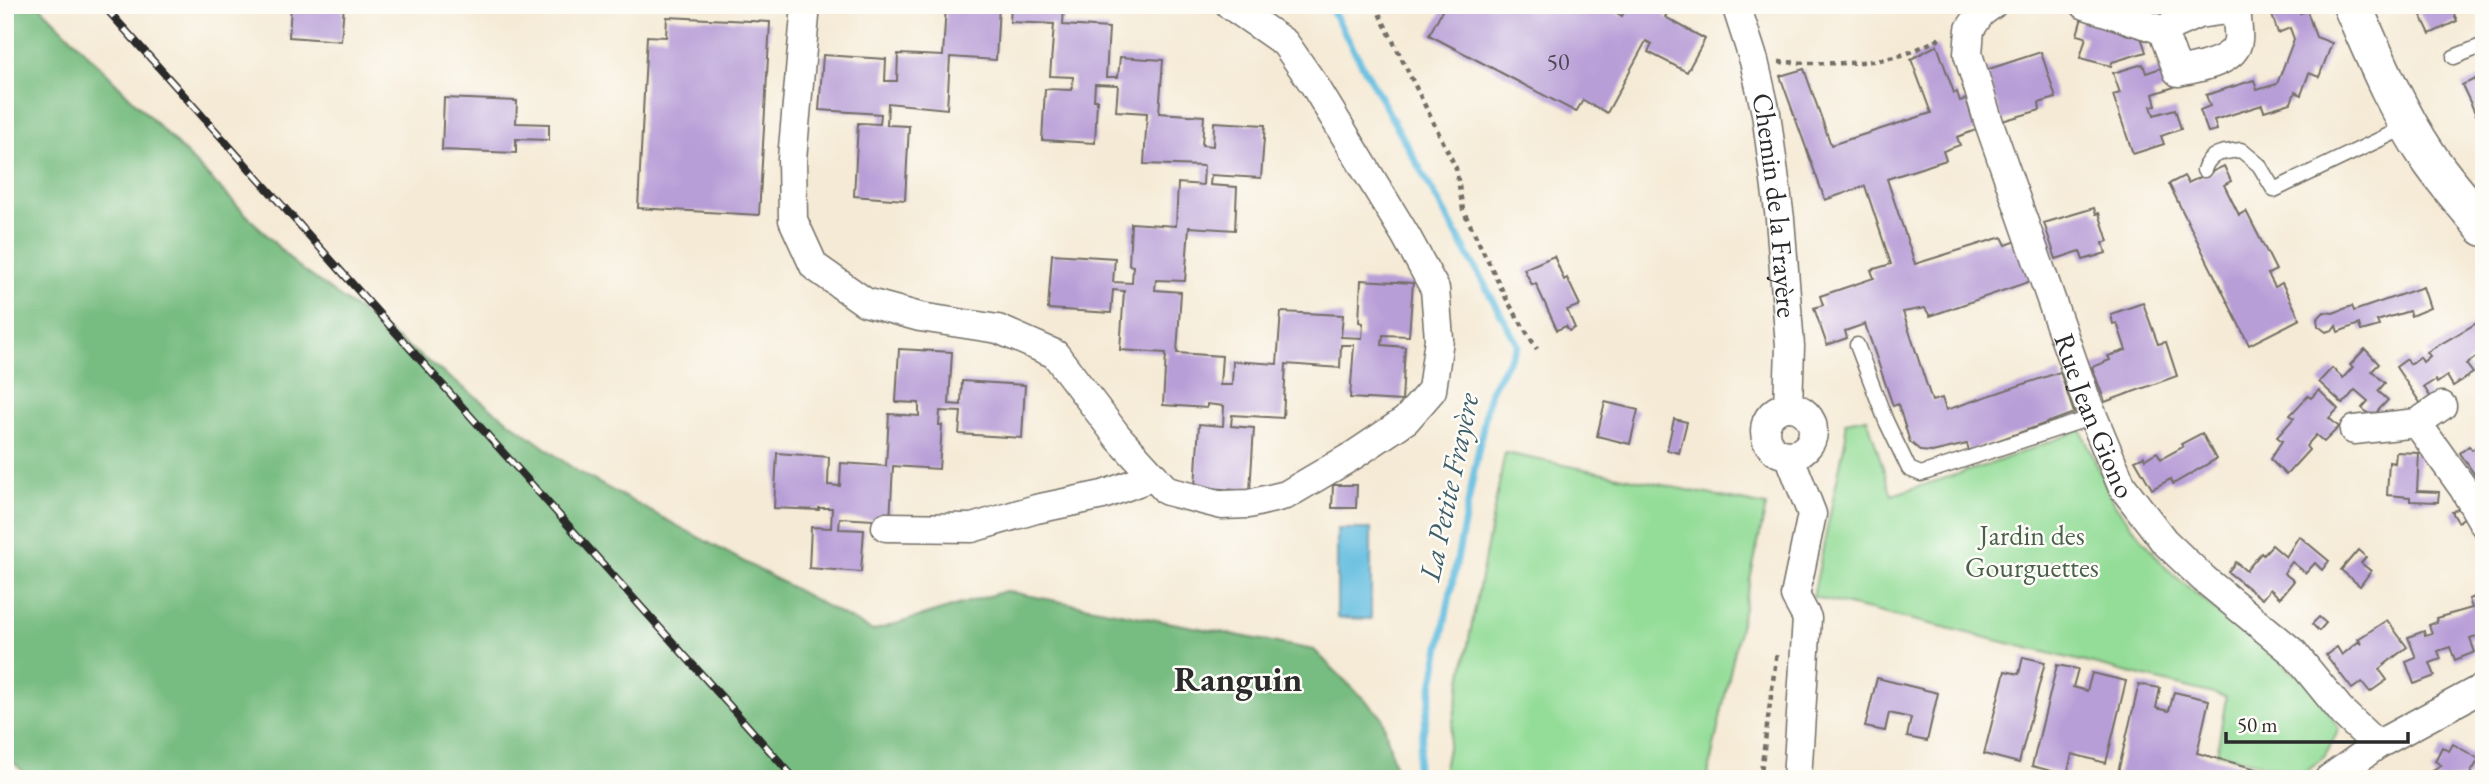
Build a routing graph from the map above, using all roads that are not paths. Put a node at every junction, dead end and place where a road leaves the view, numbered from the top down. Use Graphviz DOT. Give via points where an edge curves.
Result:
graph roads {
  1 [pos="806,5"];
  2 [pos="1230,5"];
  3 [pos="1737,5"];
  4 [pos="1993,5"];
  5 [pos="2085,5"];
  6 [pos="2352,5"];
  7 [pos="2162,30"];
  8 [pos="2484,45"];
  9 [pos="2454,57"];
  10 [pos="2410,126"];
  11 [pos="2204,170"];
  12 [pos="2482,223"];
  13 [pos="1857,345"];
  14 [pos="2442,406"];
  15 [pos="2094,416"];
  16 [pos="2417,424"];
  17 [pos="2354,430"];
  18 [pos="1154,476"];
  19 [pos="2481,512"];
  20 [pos="886,527"];
  21 [pos="2484,687"];
  22 [pos="2377,745"];
  23 [pos="1797,779"];
  24 [pos="2329,779"];
  1 -- 18 [label="street" via="792,159 793,220 814,266 865,302 920,317 998,329 1055,354"];
  2 -- 18 [label="street" via="1285,43 1435,289 1439,339 1432,390 1406,420 1286,495 1222,505 1167,491"];
  3 -- 23 [label="street, Chemin de la Frayère" via="1766,113 1780,219 1789,333 1788,407 1808,416 1813,431 1808,445 1789,455 1812,514 1795,596 1807,618"];
  4 -- 15 [label="street, Rue Jean Giono" via="1980,13 1970,29 1968,54"];
  5 -- 7 [label="street"];
  6 -- 10 [label="main road"];
  8 -- 9 [label="lane"];
  10 -- 11 [label="lane" via="2274,190 2259,165 2241,150 2217,152"];
  10 -- 12 [label="main road" via="2445,180"];
  13 -- 15 [label="lane" via="1909,469 1921,474"];
  14 -- 16 [label="street"];
  15 -- 22 [label="street, Rue Jean Giono" via="2122,486 2164,541 2294,653 2343,713"];
  16 -- 17 [label="street"];
  16 -- 19 [label="street"];
  18 -- 20 [label="street" via="1103,495 972,528"];
  21 -- 22 [label="street"];
  22 -- 24 [label="street"];
}
